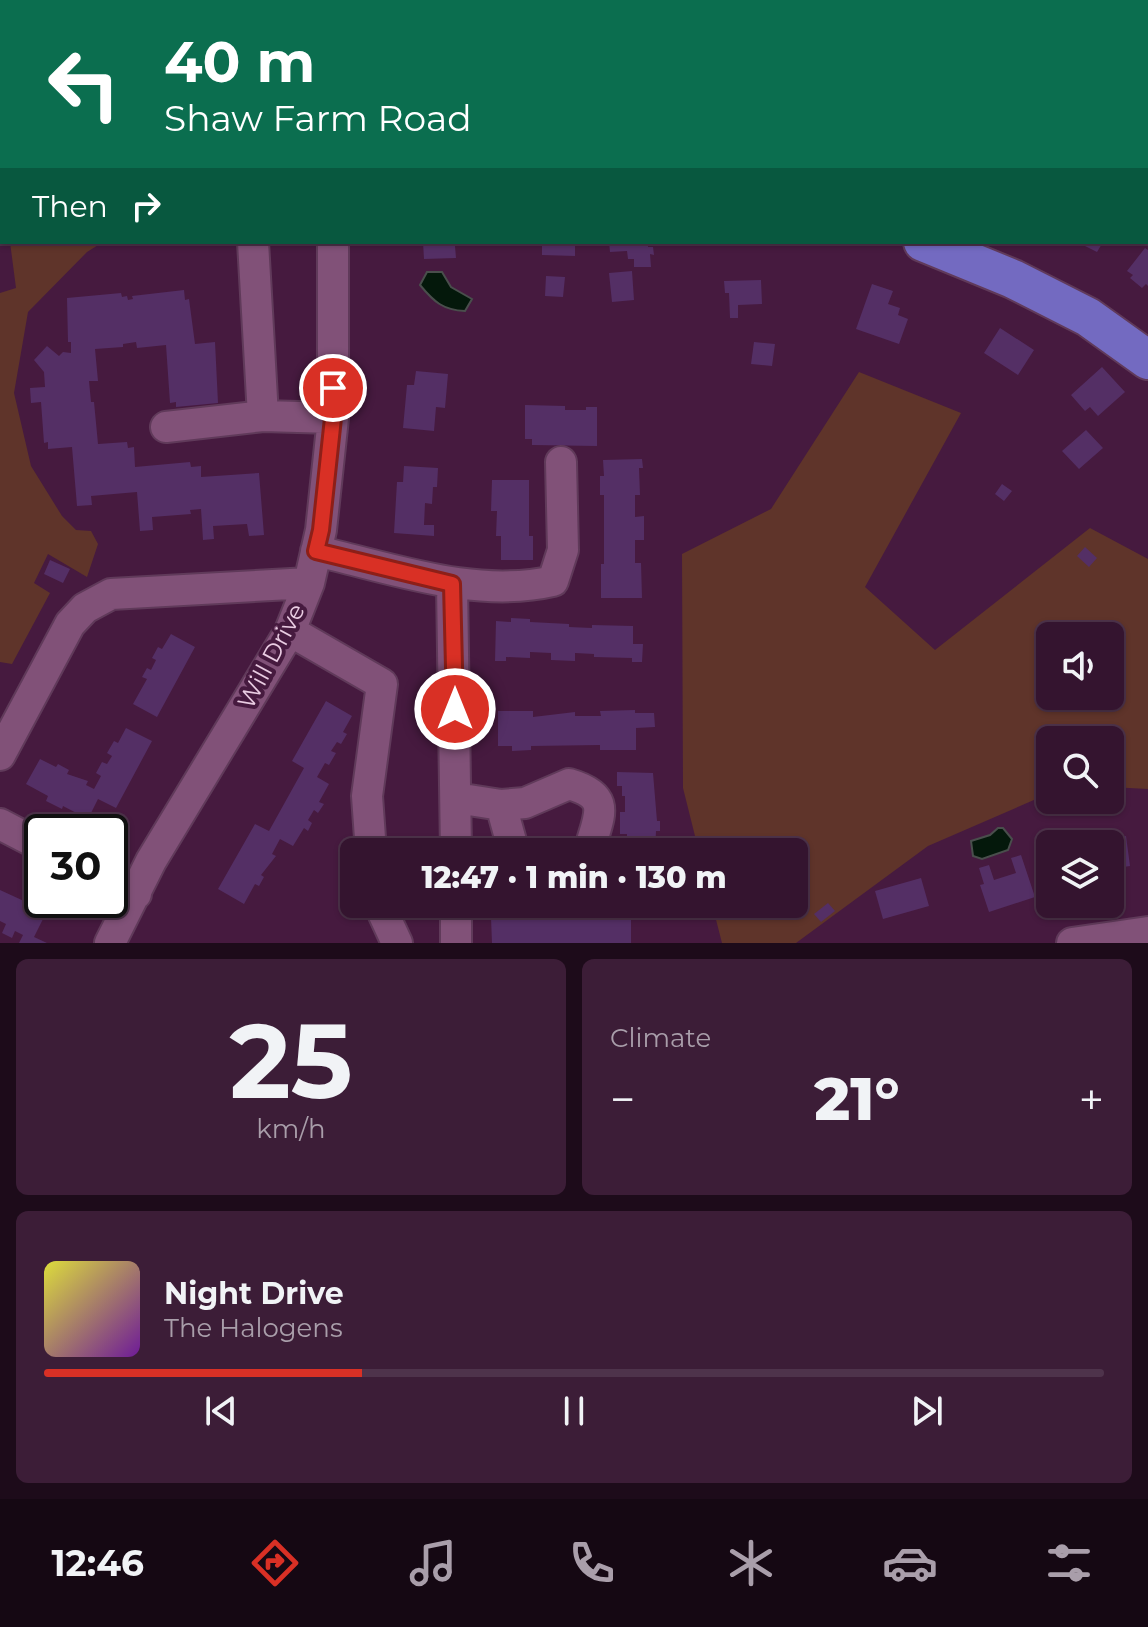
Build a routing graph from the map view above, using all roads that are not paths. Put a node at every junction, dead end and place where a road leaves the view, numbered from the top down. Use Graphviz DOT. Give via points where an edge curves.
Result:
graph roads {
  1 [pos="253,244"];
  2 [pos="333,244"];
  3 [pos="928,244"];
  4 [pos="1148,360"];
  5 [pos="263,416"];
  6 [pos="333,418"];
  7 [pos="166,427"];
  8 [pos="561,462"];
  9 [pos="316,551"];
  10 [pos="309,583"];
  11 [pos="452,584"];
  12 [pos="290,631"];
  13 [pos="0,755"];
  14 [pos="456,798"];
  15 [pos="501,805"];
  16 [pos="0,824"];
  17 [pos="24,837"];
  18 [pos="370,838"];
  19 [pos="456,838"];
  20 [pos="510,838"];
  21 [pos="593,838"];
  22 [pos="128,883"];
  23 [pos="116,918"];
  24 [pos="385,918"];
  25 [pos="456,918"];
  26 [pos="1148,932"];
  27 [pos="110,943"];
  28 [pos="397,943"];
  29 [pos="456,943"];
  30 [pos="1072,943"];
  1 -- 5 [label="street"];
  2 -- 6 [label="street, Will Drive"];
  3 -- 4 [label="main road" via="1088,317"];
  5 -- 6 [label="street"];
  5 -- 7 [label="street"];
  6 -- 9 [label="street, Will Drive"];
  8 -- 11 [label="street" via="563,550 553,581"];
  9 -- 10 [label="street, Will Drive"];
  9 -- 11 [label="street"];
  10 -- 12 [label="street, Will Drive"];
  10 -- 13 [label="street" via="111,594 85,608 70,624"];
  11 -- 14 [label="street"];
  12 -- 18 [label="street" via="382,684 367,796"];
  12 -- 22 [label="street, Will Drive" via="151,861"];
  14 -- 15 [label="street"];
  14 -- 19 [label="street"];
  15 -- 20 [label="street"];
  15 -- 21 [label="street" via="525,803 569,784 586,789 597,797 601,810"];
  16 -- 17 [label="street"];
  23 -- 27 [label="street, Will Drive"];
  24 -- 28 [label="street"];
  25 -- 29 [label="street"];
  26 -- 30 [label="street"];
}
